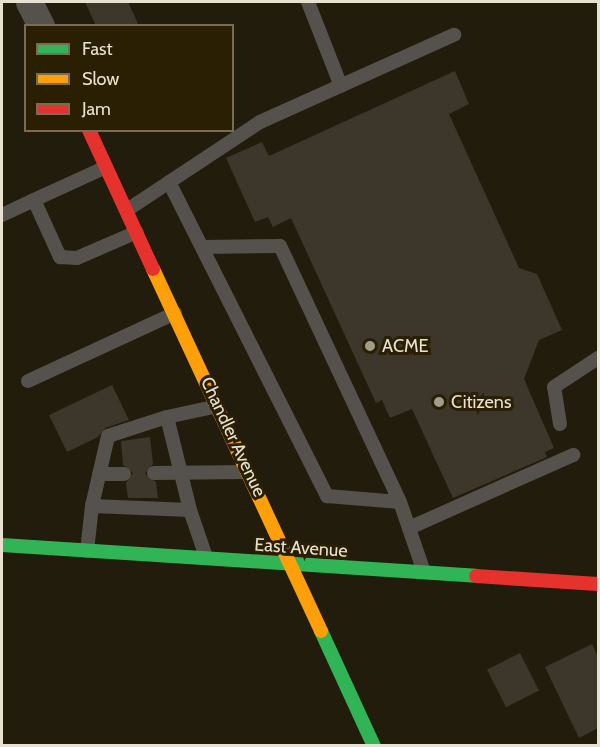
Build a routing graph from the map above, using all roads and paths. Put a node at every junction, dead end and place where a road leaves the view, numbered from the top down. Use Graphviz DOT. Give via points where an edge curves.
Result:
graph roads {
  1 [pos="29,2"];
  2 [pos="308,2"];
  3 [pos="39,24"];
  4 [pos="454,35"];
  5 [pos="341,86"];
  6 [pos="91,132"];
  7 [pos="106,167"];
  8 [pos="170,182"];
  9 [pos="33,200"];
  10 [pos="127,210"];
  11 [pos="2,215"];
  12 [pos="137,232"];
  13 [pos="203,247"];
  14 [pos="175,313"];
  15 [pos="598,358"];
  16 [pos="28,381"];
  17 [pos="218,405"];
  18 [pos="167,417"];
  19 [pos="560,424"];
  20 [pos="573,455"];
  21 [pos="179,471"];
  22 [pos="249,472"];
  23 [pos="154,473"];
  24 [pos="99,474"];
  25 [pos="124,474"];
  26 [pos="400,502"];
  27 [pos="92,506"];
  28 [pos="190,510"];
  29 [pos="409,528"];
  30 [pos="2,545"];
  31 [pos="87,551"];
  32 [pos="206,559"];
  33 [pos="293,565"];
  34 [pos="425,574"];
  35 [pos="598,584"];
  36 [pos="374,746"];
  1 -- 3 [label="street"];
  2 -- 5 [label="lane"];
  4 -- 5 [label="lane"];
  5 -- 8 [label="lane" via="260,122"];
  6 -- 7 [label="street, Chandler Avenue"];
  7 -- 9 [label="lane"];
  7 -- 10 [label="street, Chandler Avenue"];
  8 -- 10 [label="lane"];
  8 -- 13 [label="lane"];
  9 -- 11 [label="lane"];
  9 -- 12 [label="lane" via="60,257 77,258"];
  10 -- 12 [label="street, Chandler Avenue"];
  12 -- 14 [label="street, Chandler Avenue"];
  13 -- 26 [label="lane" via="327,496"];
  13 -- 26 [label="lane" via="280,246"];
  14 -- 16 [label="lane"];
  14 -- 17 [label="street, Chandler Avenue"];
  15 -- 19 [label="lane" via="554,387"];
  17 -- 18 [label="lane"];
  17 -- 22 [label="street, Chandler Avenue"];
  18 -- 21 [label="lane"];
  18 -- 24 [label="lane" via="108,436"];
  20 -- 29 [label="lane"];
  21 -- 22 [label="lane"];
  21 -- 23 [label="lane"];
  21 -- 28 [label="lane"];
  22 -- 33 [label="street, Chandler Avenue"];
  24 -- 25 [label="lane"];
  24 -- 27 [label="lane"];
  26 -- 29 [label="lane"];
  27 -- 28 [label="lane"];
  27 -- 31 [label="lane"];
  28 -- 32 [label="lane"];
  29 -- 34 [label="lane"];
  30 -- 31 [label="street, East Avenue"];
  31 -- 32 [label="street, East Avenue"];
  32 -- 33 [label="street, East Avenue"];
  33 -- 34 [label="street, East Avenue"];
  33 -- 36 [label="street, Chandler Avenue"];
  34 -- 35 [label="street, East Avenue"];
}
